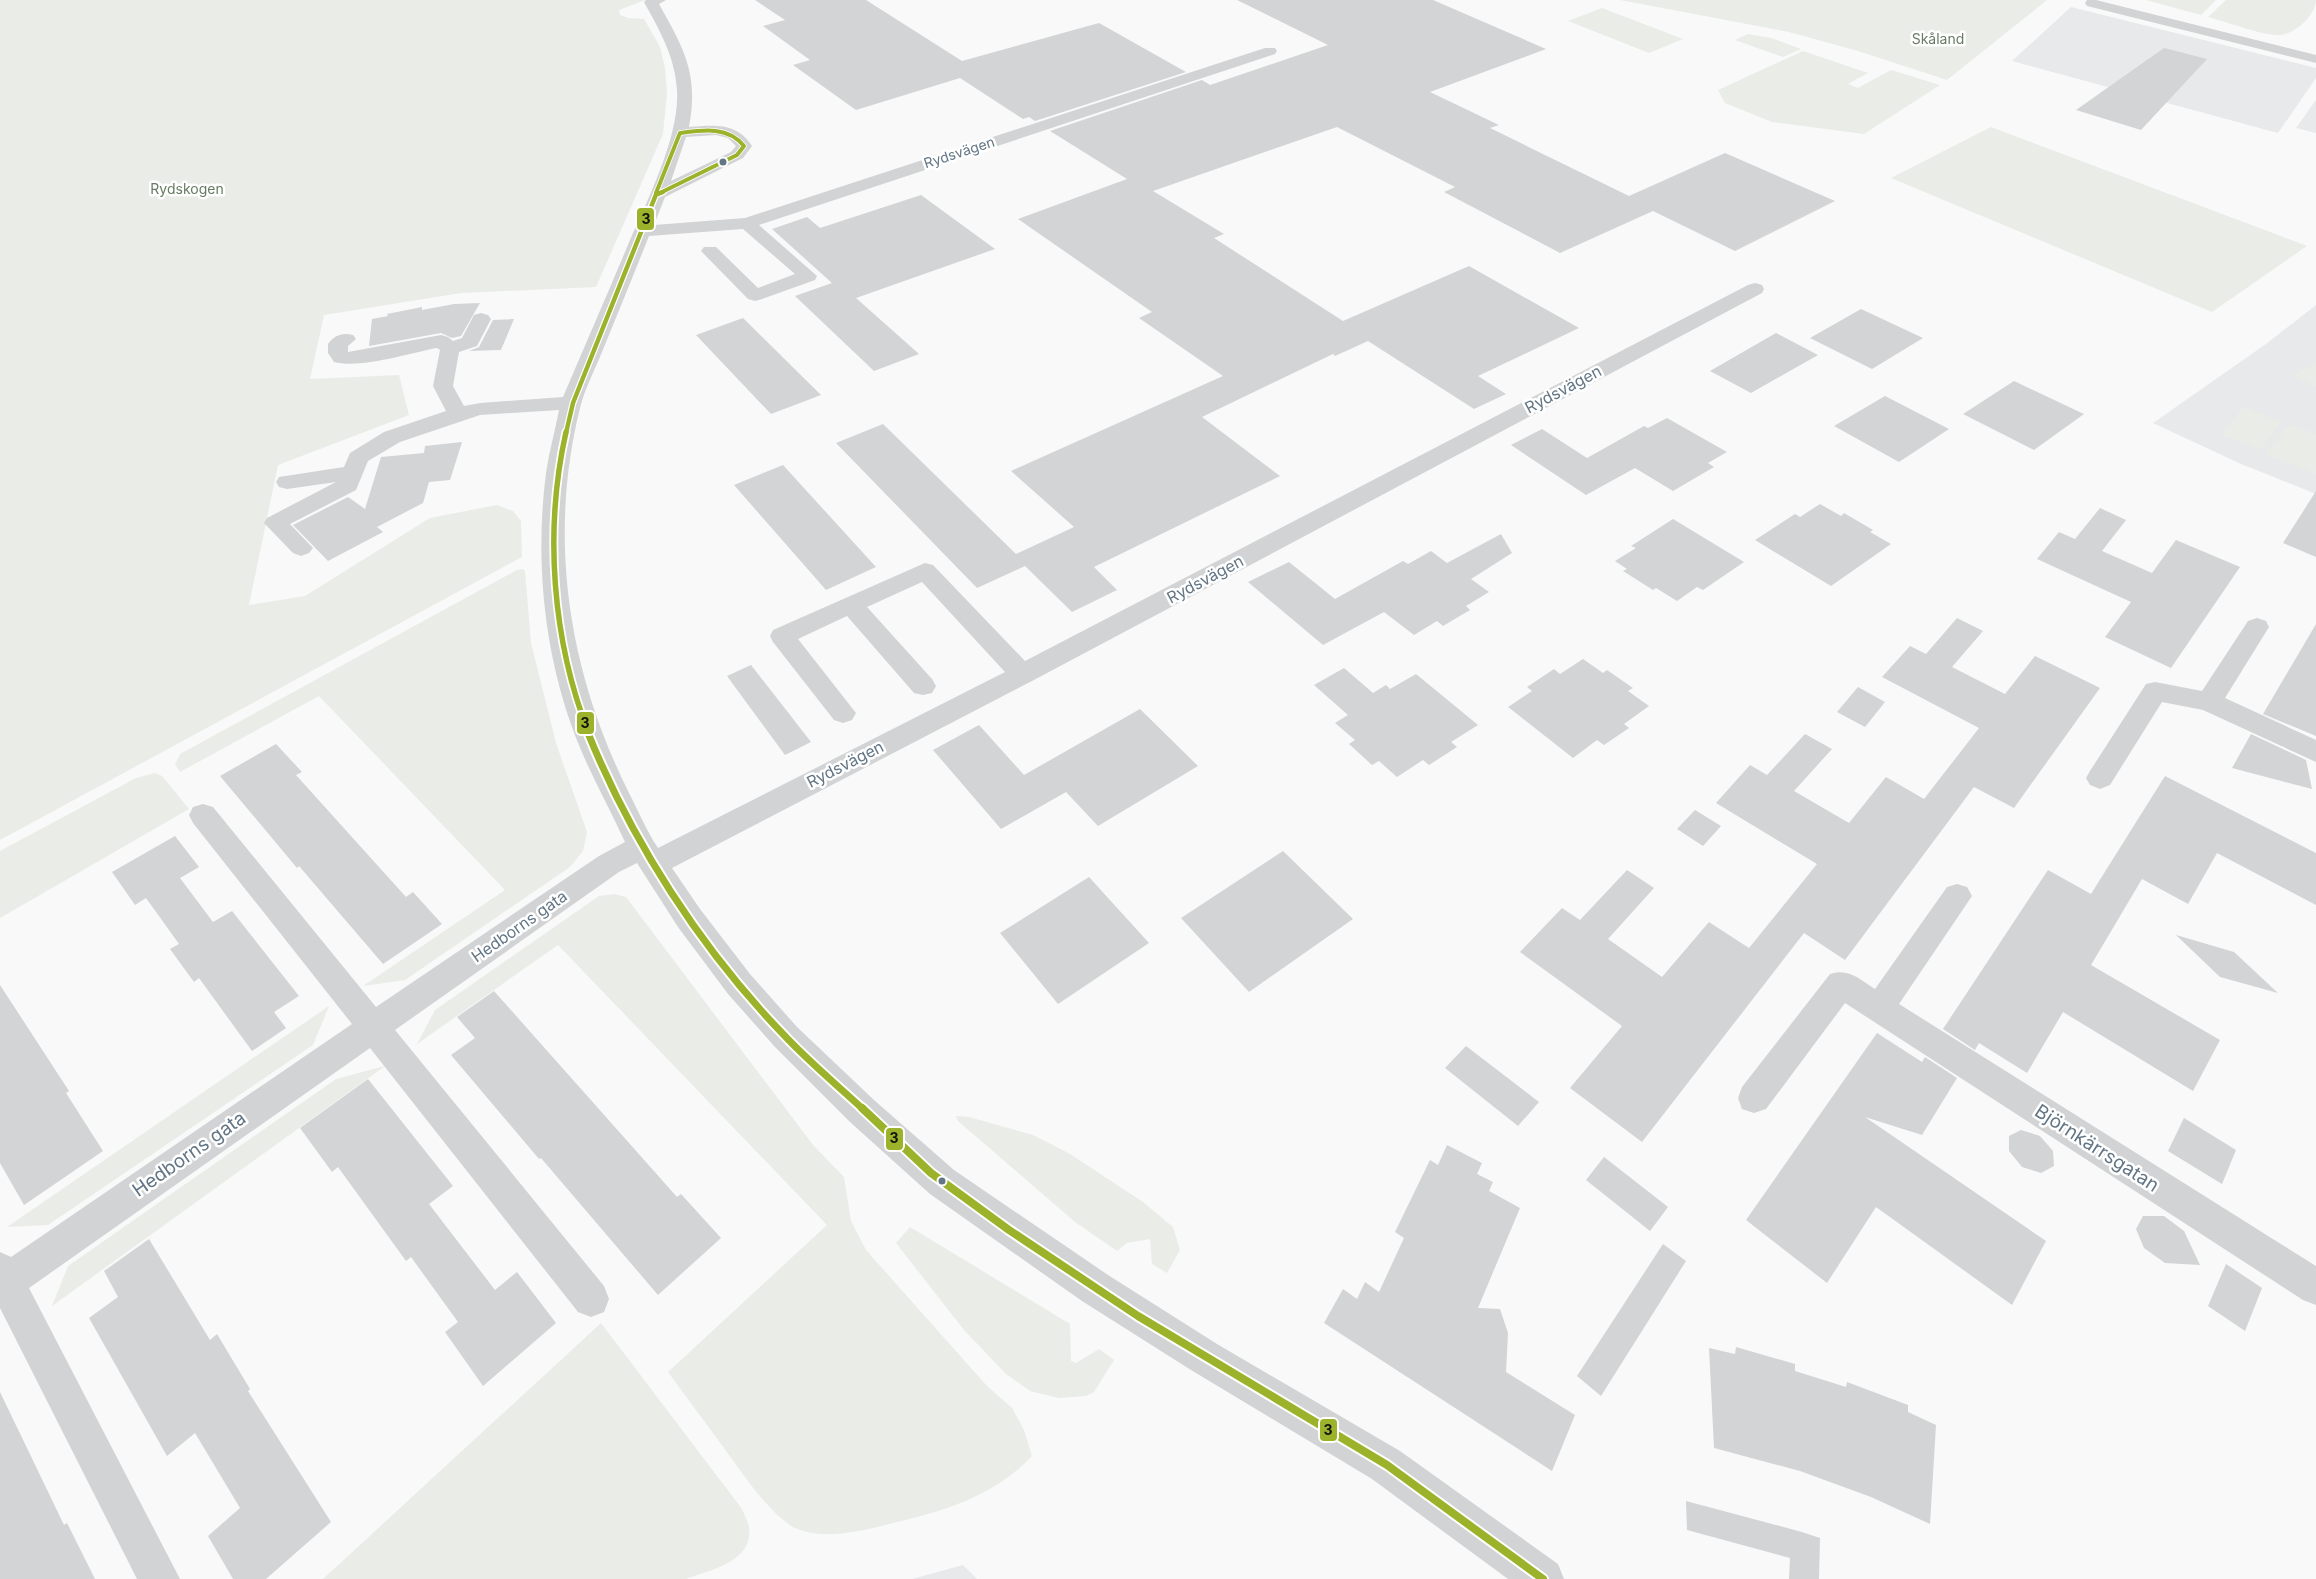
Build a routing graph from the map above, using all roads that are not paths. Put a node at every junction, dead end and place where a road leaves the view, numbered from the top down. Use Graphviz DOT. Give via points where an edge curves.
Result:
graph roads {
  1 [pos="655,1"];
  2 [pos="2092,3"];
  3 [pos="1270,51"];
  4 [pos="2316,59"];
  5 [pos="680,134"];
  6 [pos="658,194"];
  7 [pos="747,223"];
  8 [pos="643,231"];
  9 [pos="710,251"];
  10 [pos="1755,290"];
  11 [pos="481,319"];
  12 [pos="346,339"];
  13 [pos="450,349"];
  14 [pos="571,404"];
  15 [pos="458,414"];
  16 [pos="353,473"];
  17 [pos="288,482"];
  18 [pos="302,548"];
  19 [pos="850,604"];
  20 [pos="2257,627"];
  21 [pos="1023,674"];
  22 [pos="923,686"];
  23 [pos="2209,702"];
  24 [pos="843,713"];
  25 [pos="2316,752"];
  26 [pos="2100,778"];
  27 [pos="203,815"];
  28 [pos="648,855"];
  29 [pos="1957,896"];
  30 [pos="1879,1008"];
  31 [pos="372,1026"];
  32 [pos="1754,1098"];
  33 [pos="2,1279"];
  34 [pos="2316,1287"];
  35 [pos="591,1299"];
  36 [pos="159,1579"];
  37 [pos="1543,1579"];
  1 -- 5 [label="street" via="682,68 685,91"];
  2 -- 4 [label="street"];
  3 -- 7 [label="street, Rydsvägen"];
  5 -- 6 [label="street"];
  5 -- 6 [label="street" via="725,132 737,136 744,146 737,155"];
  6 -- 8 [label="street"];
  7 -- 8 [label="street, Rydsvägen"];
  7 -- 9 [label="street" via="808,276 755,295"];
  8 -- 14 [label="street"];
  10 -- 21 [label="street, Rydsvägen"];
  11 -- 13 [label="street" via="470,342"];
  12 -- 13 [label="street" via="338,344 341,358 441,341"];
  13 -- 15 [label="street" via="443,386"];
  14 -- 15 [label="street" via="480,409"];
  14 -- 28 [label="street" via="557,473 553,544 555,590 562,635 571,680 594,749"];
  15 -- 16 [label="street" via="392,437 358,458"];
  16 -- 17 [label="street"];
  16 -- 18 [label="street" via="348,485 275,523"];
  19 -- 21 [label="street" via="925,571"];
  19 -- 22 [label="street"];
  19 -- 24 [label="street" via="782,636"];
  20 -- 23 [label="street"];
  21 -- 28 [label="street, Rydsvägen"];
  23 -- 25 [label="street"];
  23 -- 26 [label="street" via="2155,692"];
  27 -- 31 [label="street"];
  28 -- 31 [label="street, Hedborns gata" via="609,864"];
  28 -- 37 [label="street" via="688,918 739,984 786,1037 942,1182 1095,1288 1386,1465"];
  29 -- 30 [label="street"];
  30 -- 32 [label="street, Björnkärrsgatan" via="1841,984"];
  30 -- 34 [label="street, Björnkärrsgatan"];
  31 -- 33 [label="street, Hedborns gata"];
  31 -- 35 [label="street"];
  33 -- 36 [label="street, Hedborns gata"];
}
